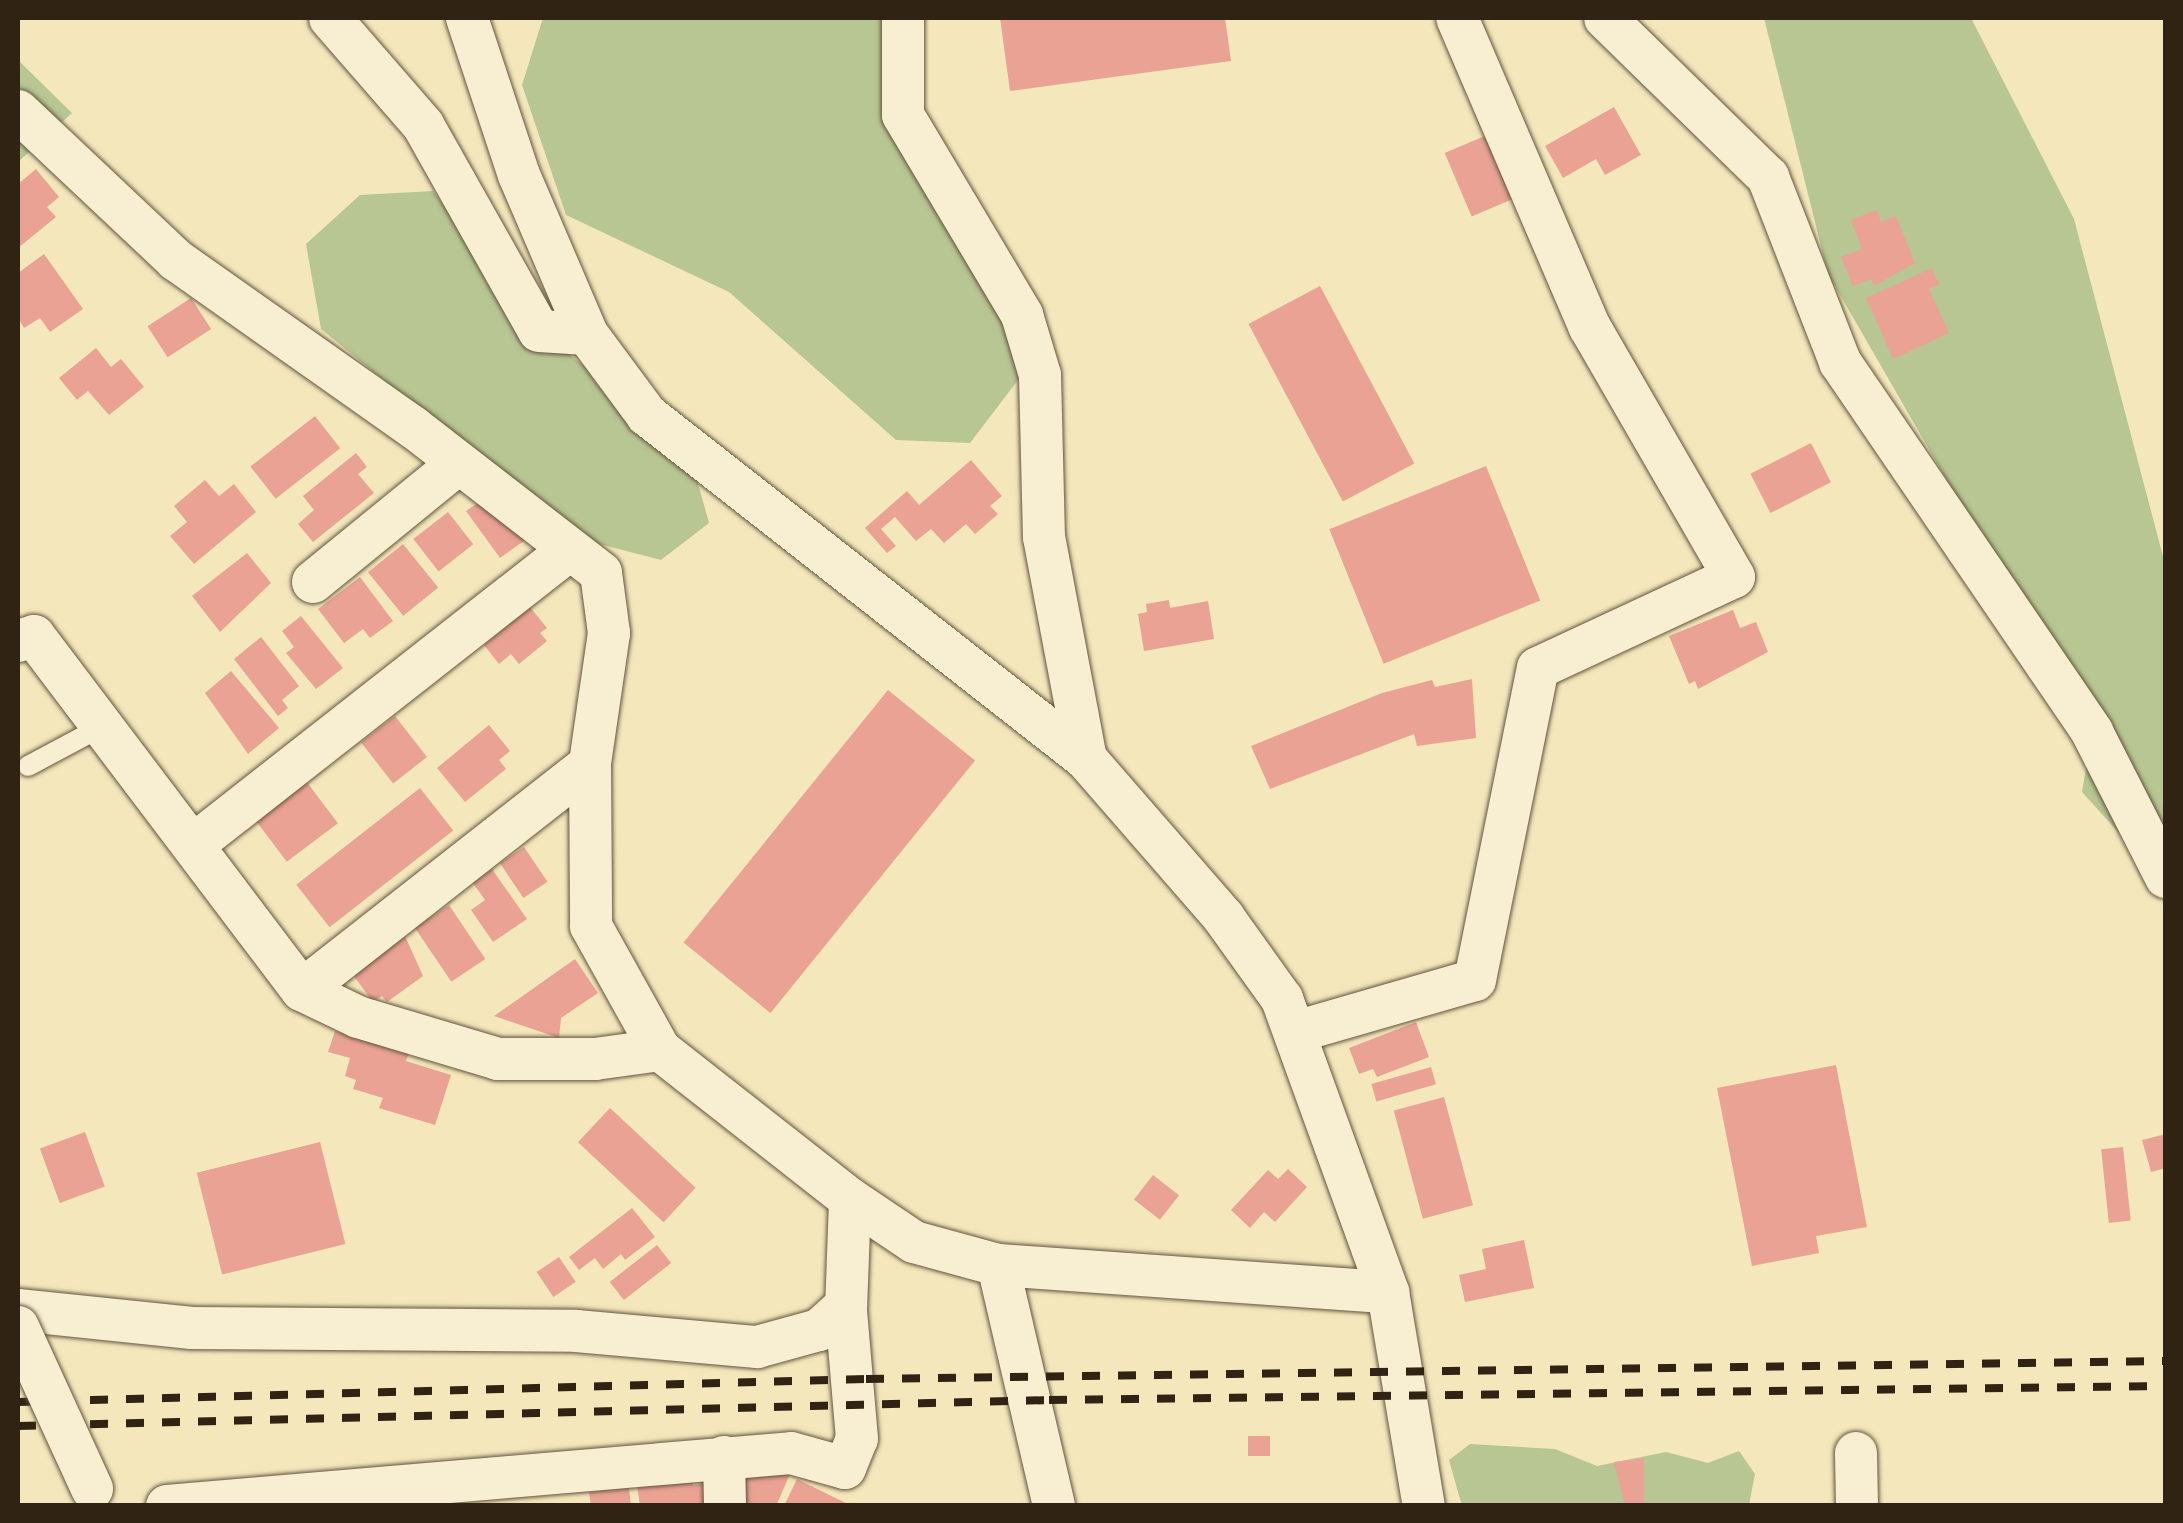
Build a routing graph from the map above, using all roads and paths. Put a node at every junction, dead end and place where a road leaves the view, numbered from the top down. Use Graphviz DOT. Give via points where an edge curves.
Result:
graph roads {
  1 [pos="330,18"];
  2 [pos="467,18"];
  3 [pos="903,18"];
  4 [pos="1457,18"];
  5 [pos="1606,18"];
  6 [pos="18,111"];
  7 [pos="587,334"];
  8 [pos="459,462"];
  9 [pos="570,549"];
  10 [pos="313,582"];
  11 [pos="18,641"];
  12 [pos="102,726"];
  13 [pos="1086,759"];
  14 [pos="590,764"];
  15 [pos="28,766"];
  16 [pos="193,845"];
  17 [pos="2166,877"];
  18 [pos="302,990"];
  19 [pos="1295,1032"];
  20 [pos="660,1050"];
  21 [pos="850,1200"];
  22 [pos="998,1265"];
  23 [pos="1388,1292"];
  24 [pos="846,1306"];
  25 [pos="18,1310"];
  26 [pos="18,1327"];
  27 [pos="1856,1454"];
  28 [pos="724,1457"];
  29 [pos="565,1489"];
  30 [pos="96,1497"];
  31 [pos="167,1506"];
  32 [pos="725,1506"];
  33 [pos="1054,1506"];
  34 [pos="1424,1506"];
  35 [pos="1857,1506"];
  1 -- 7 [label="street" via="423,125 540,331"];
  2 -- 7 [label="street" via="519,175"];
  3 -- 13 [label="street" via="903,115 1022,315 1040,375 1044,538"];
  4 -- 19 [label="street" via="1590,328 1734,577 1538,668 1474,980"];
  5 -- 17 [label="street" via="1768,177 1840,362 2092,732"];
  6 -- 8 [label="street" via="176,260"];
  7 -- 13 [label="street" via="647,415"];
  8 -- 9 [label="street"];
  8 -- 10 [label="street"];
  9 -- 14 [label="street" via="601,573 608,633"];
  9 -- 16 [label="street"];
  11 -- 12 [label="street" via="34,636"];
  12 -- 15 [label="lane"];
  12 -- 16 [label="street"];
  13 -- 19 [label="street" via="1224,918 1282,999"];
  14 -- 18 [label="street"];
  14 -- 20 [label="street" via="592,926"];
  16 -- 18 [label="street"];
  18 -- 20 [label="street" via="358,1017 498,1059 594,1059"];
  19 -- 23 [label="street"];
  20 -- 21 [label="street"];
  21 -- 22 [label="street" via="914,1242"];
  21 -- 24 [label="street"];
  22 -- 23 [label="street"];
  22 -- 33 [label="street"];
  23 -- 34 [label="street"];
  24 -- 25 [label="street" via="819,1330 757,1347 576,1331 192,1328"];
  24 -- 28 [label="street" via="857,1440 845,1468 791,1453"];
  26 -- 30 [label="street, bridge"];
  27 -- 35 [label="street"];
  28 -- 29 [label="street"];
  28 -- 32 [label="street"];
  29 -- 31 [label="street"];
}
